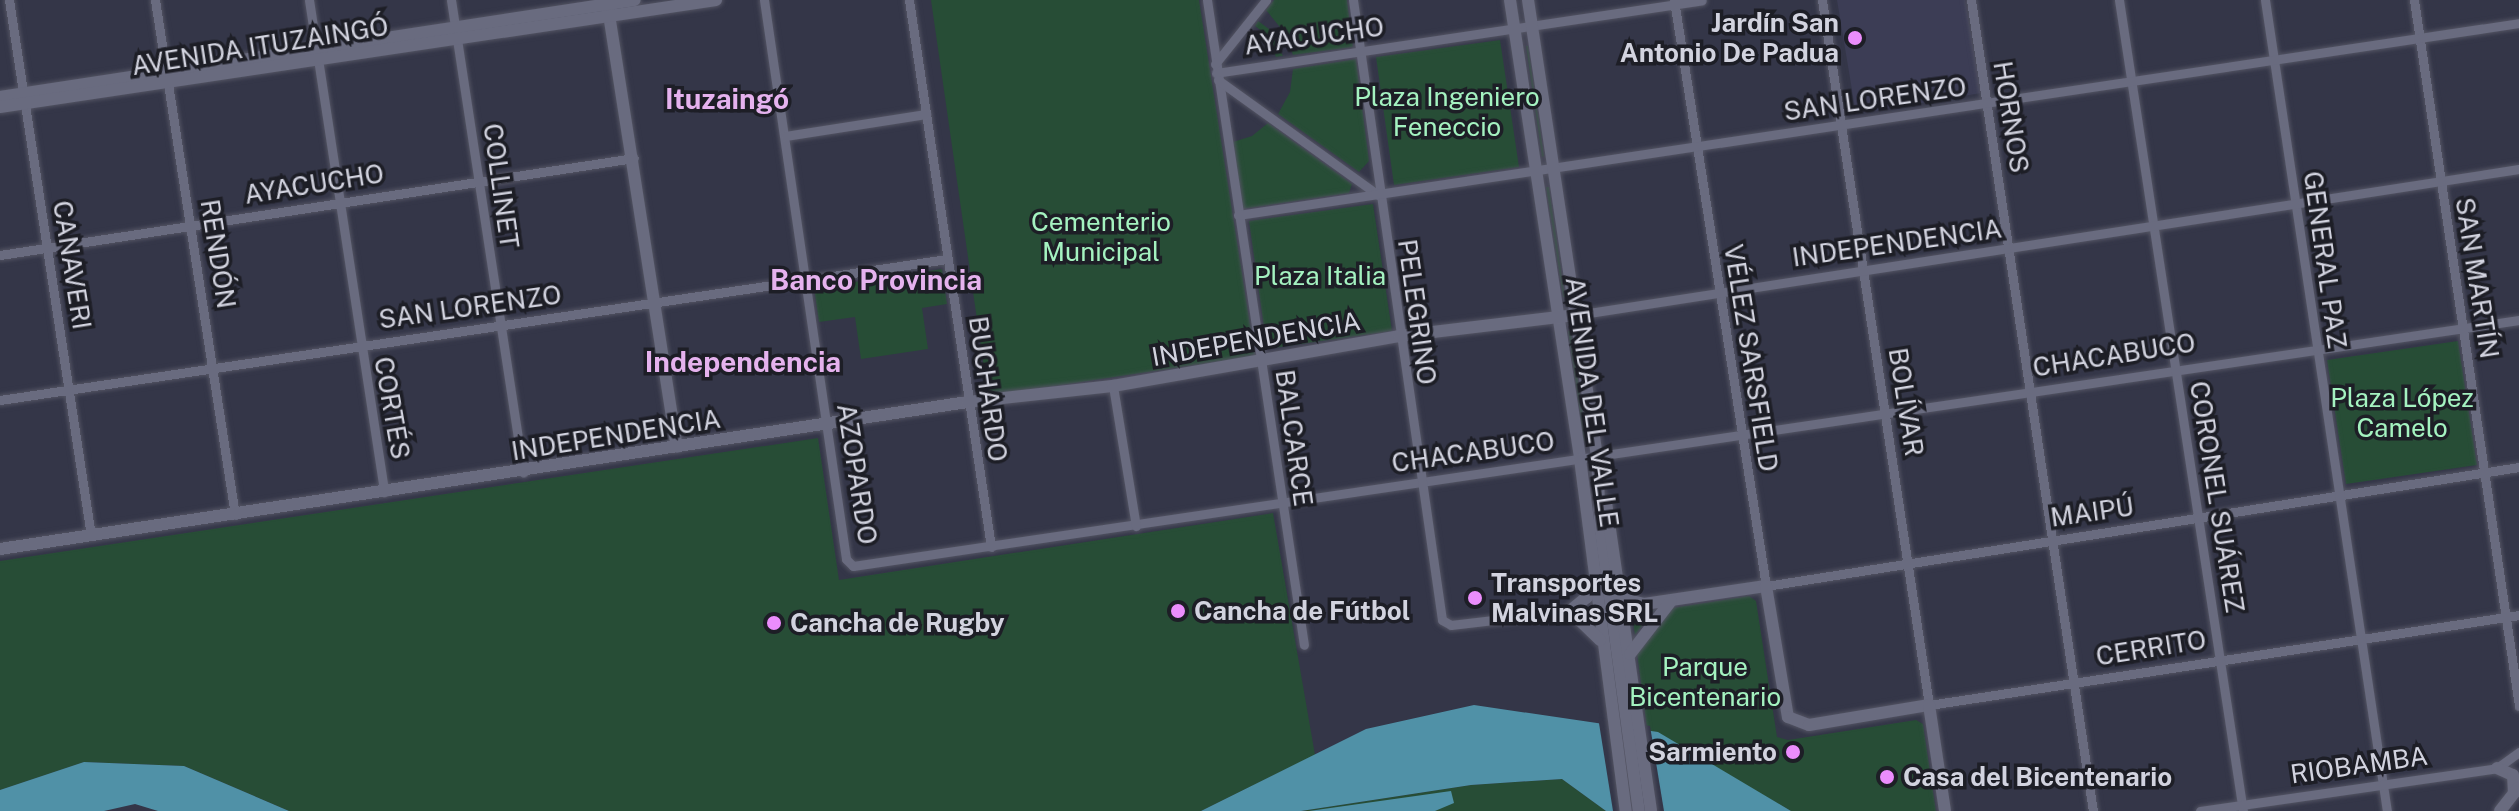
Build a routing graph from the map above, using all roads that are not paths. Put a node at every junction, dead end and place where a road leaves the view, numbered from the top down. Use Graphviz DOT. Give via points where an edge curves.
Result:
graph roads {
  1 [pos="9,0"];
  2 [pos="155,0"];
  3 [pos="309,0"];
  4 [pos="451,0"];
  5 [pos="635,0"];
  6 [pos="716,0"];
  7 [pos="764,0"];
  8 [pos="909,0"];
  9 [pos="1207,0"];
  10 [pos="1266,0"];
  11 [pos="1353,0"];
  12 [pos="1510,0"];
  13 [pos="1528,0"];
  14 [pos="1702,0"];
  15 [pos="1822,0"];
  16 [pos="1971,0"];
  17 [pos="2119,0"];
  18 [pos="2265,0"];
  19 [pos="2414,0"];
  20 [pos="1674,2"];
  21 [pos="608,7"];
  22 [pos="2519,23"];
  23 [pos="1532,28"];
  24 [pos="1515,30"];
  25 [pos="457,33"];
  26 [pos="2419,37"];
  27 [pos="1360,51"];
  28 [pos="317,54"];
  29 [pos="2274,58"];
  30 [pos="1216,72"];
  31 [pos="167,77"];
  32 [pos="2132,81"];
  33 [pos="0,97"];
  34 [pos="25,98"];
  35 [pos="1987,105"];
  36 [pos="0,107"];
  37 [pos="926,114"];
  38 [pos="1842,126"];
  39 [pos="785,136"];
  40 [pos="1696,147"];
  41 [pos="634,158"];
  42 [pos="2519,169"];
  43 [pos="1554,170"];
  44 [pos="1536,173"];
  45 [pos="2440,181"];
  46 [pos="477,182"];
  47 [pos="1378,195"];
  48 [pos="339,203"];
  49 [pos="2296,203"];
  50 [pos="1238,215"];
  51 [pos="191,226"];
  52 [pos="2154,226"];
  53 [pos="46,248"];
  54 [pos="2008,249"];
  55 [pos="0,255"];
  56 [pos="947,259"];
  57 [pos="1864,270"];
  58 [pos="804,279"];
  59 [pos="1718,292"];
  60 [pos="657,303"];
  61 [pos="1576,315"];
  62 [pos="1558,318"];
  63 [pos="2519,320"];
  64 [pos="500,325"];
  65 [pos="2462,329"];
  66 [pos="1399,336"];
  67 [pos="358,346"];
  68 [pos="2315,347"];
  69 [pos="1261,361"];
  70 [pos="2175,368"];
  71 [pos="214,369"];
  72 [pos="1113,386"];
  73 [pos="70,389"];
  74 [pos="2030,391"];
  75 [pos="0,400"];
  76 [pos="967,402"];
  77 [pos="1885,414"];
  78 [pos="827,425"];
  79 [pos="1739,436"];
  80 [pos="677,447"];
  81 [pos="1597,456"];
  82 [pos="1580,459"];
  83 [pos="2519,467"];
  84 [pos="523,473"];
  85 [pos="2484,473"];
  86 [pos="1419,482"];
  87 [pos="384,492"];
  88 [pos="2340,494"];
  89 [pos="1281,503"];
  90 [pos="235,515"];
  91 [pos="2198,520"];
  92 [pos="1136,526"];
  93 [pos="91,536"];
  94 [pos="2052,540"];
  95 [pos="991,547"];
  96 [pos="0,549"];
  97 [pos="1908,566"];
  98 [pos="862,567"];
  99 [pos="1593,576"];
  100 [pos="1766,586"];
  101 [pos="1624,599"];
  102 [pos="1671,601"];
  103 [pos="1570,611"];
  104 [pos="2514,616"];
  105 [pos="1600,640"];
  106 [pos="2362,641"];
  107 [pos="1304,645"];
  108 [pos="1630,654"];
  109 [pos="2220,659"];
  110 [pos="2072,683"];
  111 [pos="1929,705"];
  112 [pos="2519,706"];
  113 [pos="1631,712"];
  114 [pos="1792,720"];
  115 [pos="2519,752"];
  116 [pos="2497,768"];
  117 [pos="2382,784"];
  118 [pos="2516,790"];
  119 [pos="2242,808"];
  120 [pos="1626,811"];
  121 [pos="1639,811"];
  122 [pos="1651,811"];
  123 [pos="1945,811"];
  124 [pos="2093,811"];
  125 [pos="2200,811"];
  126 [pos="2387,811"];
  127 [pos="2500,811"];
  1 -- 34 [label="street, CANAVERI"];
  2 -- 31 [label="street, RENDÓN"];
  3 -- 28 [label="street, CORTÉS"];
  4 -- 25 [label="street, COLLINET"];
  5 -- 21 [label="street, AVENIDA ITUZAINGÓ"];
  6 -- 21 [label="street, AVENIDA ITUZAINGÓ"];
  7 -- 39 [label="street, AZOPARDO"];
  8 -- 37 [label="street, BUCHARDO"];
  9 -- 30 [label="street, BALCARCE"];
  10 -- 30 [label="street"];
  11 -- 27 [label="street, PELEGRINO"];
  12 -- 24 [label="street, AVENIDA DEL VALLE"];
  13 -- 23 [label="street, AVENIDA DEL VALLE"];
  14 -- 20 [label="street, AYACUCHO"];
  15 -- 38 [label="street, BOLÍVAR"];
  16 -- 35 [label="street, HORNOS"];
  17 -- 32 [label="street, CORONEL SUÁREZ"];
  18 -- 29 [label="street, GENERAL PAZ"];
  19 -- 26 [label="street, SAN MARTÍN"];
  20 -- 23 [label="street, AYACUCHO"];
  20 -- 40 [label="street, VÉLEZ SARSFIELD"];
  21 -- 25 [label="street, AVENIDA ITUZAINGÓ"];
  21 -- 41 [label="street"];
  22 -- 26 [label="street, SAN LORENZO"];
  23 -- 24 [label="street, AYACUCHO"];
  23 -- 43 [label="street, AVENIDA DEL VALLE"];
  24 -- 27 [label="street, AYACUCHO"];
  24 -- 44 [label="street, AVENIDA DEL VALLE"];
  25 -- 28 [label="street, AVENIDA ITUZAINGÓ"];
  25 -- 46 [label="street, COLLINET"];
  26 -- 29 [label="street, SAN LORENZO"];
  26 -- 45 [label="street, SAN MARTÍN"];
  27 -- 30 [label="street, AYACUCHO"];
  27 -- 47 [label="street, PELEGRINO"];
  28 -- 31 [label="street, AVENIDA ITUZAINGÓ"];
  28 -- 48 [label="street, CORTÉS"];
  29 -- 32 [label="street, SAN LORENZO"];
  29 -- 49 [label="street, GENERAL PAZ"];
  30 -- 47 [label="street"];
  30 -- 50 [label="street, BALCARCE"];
  31 -- 34 [label="street, AVENIDA ITUZAINGÓ"];
  31 -- 51 [label="street, RENDÓN"];
  32 -- 35 [label="street, SAN LORENZO"];
  32 -- 52 [label="street, CORONEL SUÁREZ"];
  33 -- 34 [label="street, AVENIDA ITUZAINGÓ"];
  34 -- 36 [label="street, AVENIDA ITUZAINGÓ"];
  34 -- 53 [label="street, CANAVERI"];
  35 -- 38 [label="street, SAN LORENZO"];
  35 -- 54 [label="street, HORNOS"];
  37 -- 39 [label="street"];
  37 -- 56 [label="street, BUCHARDO"];
  38 -- 40 [label="street, SAN LORENZO"];
  38 -- 57 [label="street, BOLÍVAR"];
  39 -- 58 [label="street, AZOPARDO"];
  40 -- 43 [label="street, SAN LORENZO"];
  40 -- 59 [label="street, VÉLEZ SARSFIELD"];
  41 -- 46 [label="street, AYACUCHO"];
  41 -- 60 [label="street"];
  42 -- 45 [label="street, INDEPENDENCIA"];
  43 -- 44 [label="street, SAN LORENZO"];
  43 -- 61 [label="street, AVENIDA DEL VALLE"];
  44 -- 47 [label="street, SAN LORENZO"];
  44 -- 62 [label="street, AVENIDA DEL VALLE"];
  45 -- 49 [label="street, INDEPENDENCIA"];
  45 -- 65 [label="street, SAN MARTÍN"];
  46 -- 48 [label="street, AYACUCHO"];
  46 -- 64 [label="street, COLLINET"];
  47 -- 50 [label="street, SAN LORENZO"];
  47 -- 66 [label="street, PELEGRINO"];
  48 -- 51 [label="street, AYACUCHO"];
  48 -- 67 [label="street, CORTÉS"];
  49 -- 52 [label="street, INDEPENDENCIA"];
  49 -- 68 [label="street, GENERAL PAZ"];
  50 -- 69 [label="street, BALCARCE"];
  51 -- 53 [label="street, AYACUCHO"];
  51 -- 71 [label="street, RENDÓN"];
  52 -- 54 [label="street, INDEPENDENCIA"];
  52 -- 70 [label="street, CORONEL SUÁREZ"];
  53 -- 55 [label="street, AYACUCHO"];
  53 -- 73 [label="street, CANAVERI"];
  54 -- 57 [label="street, INDEPENDENCIA"];
  54 -- 74 [label="street, HORNOS"];
  56 -- 58 [label="street, SAN LORENZO"];
  56 -- 76 [label="street, BUCHARDO"];
  57 -- 59 [label="street, INDEPENDENCIA"];
  57 -- 77 [label="street, BOLÍVAR"];
  58 -- 60 [label="street, SAN LORENZO"];
  58 -- 78 [label="street, AZOPARDO"];
  59 -- 61 [label="street, INDEPENDENCIA"];
  59 -- 79 [label="street, VÉLEZ SARSFIELD"];
  60 -- 64 [label="street, SAN LORENZO"];
  60 -- 80 [label="street"];
  61 -- 62 [label="street, INDEPENDENCIA"];
  61 -- 81 [label="street, AVENIDA DEL VALLE"];
  62 -- 66 [label="street, INDEPENDENCIA"];
  62 -- 82 [label="street, AVENIDA DEL VALLE"];
  63 -- 65 [label="street, CHACABUCO"];
  64 -- 67 [label="street, SAN LORENZO"];
  64 -- 84 [label="street, COLLINET"];
  65 -- 68 [label="street, CHACABUCO"];
  65 -- 85 [label="street, SAN MARTÍN"];
  66 -- 69 [label="street, INDEPENDENCIA"];
  66 -- 86 [label="street, PELEGRINO"];
  67 -- 71 [label="street, SAN LORENZO"];
  67 -- 87 [label="street, CORTÉS"];
  68 -- 70 [label="street, CHACABUCO"];
  68 -- 88 [label="street, GENERAL PAZ"];
  69 -- 72 [label="street, INDEPENDENCIA"];
  69 -- 89 [label="street, BALCARCE"];
  70 -- 74 [label="street, CHACABUCO"];
  70 -- 91 [label="street, CORONEL SUÁREZ"];
  71 -- 73 [label="street, SAN LORENZO"];
  71 -- 90 [label="street, RENDÓN"];
  72 -- 76 [label="street, INDEPENDENCIA"];
  72 -- 92 [label="street"];
  73 -- 75 [label="street, SAN LORENZO"];
  73 -- 93 [label="street, CANAVERI"];
  74 -- 77 [label="street, CHACABUCO"];
  74 -- 94 [label="street, HORNOS"];
  76 -- 78 [label="street, INDEPENDENCIA"];
  76 -- 95 [label="street, BUCHARDO"];
  77 -- 79 [label="street, CHACABUCO"];
  77 -- 97 [label="street, BOLÍVAR"];
  78 -- 80 [label="street, INDEPENDENCIA"];
  78 -- 98 [label="street, AZOPARDO" via="846,559"];
  79 -- 81 [label="street, CHACABUCO"];
  79 -- 100 [label="street, VÉLEZ SARSFIELD"];
  80 -- 84 [label="street, INDEPENDENCIA"];
  81 -- 82 [label="street, CHACABUCO"];
  81 -- 101 [label="street, AVENIDA DEL VALLE"];
  81 -- 113 [label="street, AVENIDA DEL VALLE" via="1600,524"];
  82 -- 86 [label="street, CHACABUCO"];
  82 -- 99 [label="street, AVENIDA DEL VALLE"];
  83 -- 85 [label="street, MAIPÚ"];
  84 -- 87 [label="street, INDEPENDENCIA"];
  85 -- 88 [label="street, MAIPÚ"];
  85 -- 104 [label="street, SAN MARTÍN"];
  86 -- 89 [label="street, CHACABUCO"];
  86 -- 103 [label="street, PELEGRINO" via="1440,614 1451,625"];
  87 -- 90 [label="street, INDEPENDENCIA"];
  88 -- 91 [label="street, MAIPÚ"];
  88 -- 106 [label="street, GENERAL PAZ"];
  89 -- 92 [label="street, CHACABUCO"];
  89 -- 107 [label="street, BALCARCE"];
  90 -- 93 [label="street, INDEPENDENCIA"];
  91 -- 94 [label="street, MAIPÚ"];
  91 -- 109 [label="street, CORONEL SUÁREZ"];
  92 -- 95 [label="street, CHACABUCO"];
  93 -- 96 [label="street, INDEPENDENCIA"];
  94 -- 97 [label="street, MAIPÚ"];
  94 -- 110 [label="street, HORNOS"];
  95 -- 98 [label="street, CHACABUCO"];
  97 -- 100 [label="street, MAIPÚ"];
  97 -- 111 [label="street, BOLÍVAR"];
  99 -- 103 [label="street" via="1587,597"];
  99 -- 105 [label="street, AVENIDA DEL VALLE"];
  100 -- 102 [label="street, MAIPÚ"];
  100 -- 114 [label="street, VÉLEZ SARSFIELD" via="1784,708"];
  101 -- 102 [label="street, MAIPÚ" via="1644,604"];
  101 -- 108 [label="street, AVENIDA DEL VALLE"];
  102 -- 108 [label="street"];
  103 -- 105 [label="street"];
  104 -- 106 [label="street, CERRITO"];
  104 -- 112 [label="street, SAN MARTÍN"];
  105 -- 120 [label="street, AVENIDA DEL VALLE"];
  106 -- 109 [label="street, CERRITO"];
  106 -- 117 [label="street, GENERAL PAZ"];
  108 -- 113 [label="street, AVENIDA DEL VALLE"];
  109 -- 110 [label="street, CERRITO"];
  109 -- 119 [label="street, CORONEL SUÁREZ"];
  110 -- 111 [label="street, CERRITO"];
  110 -- 124 [label="street, HORNOS"];
  111 -- 114 [label="street, CERRITO" via="1809,725"];
  111 -- 123 [label="street, BOLÍVAR"];
  113 -- 121 [label="street, AVENIDA DEL VALLE"];
  113 -- 122 [label="street, AVENIDA DEL VALLE"];
  115 -- 116 [label="street, RIOBAMBA"];
  116 -- 117 [label="street, RIOBAMBA"];
  116 -- 118 [label="street" via="2513,775"];
  117 -- 119 [label="street, RIOBAMBA"];
  117 -- 126 [label="street, GENERAL PAZ"];
  118 -- 127 [label="street"];
  119 -- 125 [label="street, RIOBAMBA"];
}
